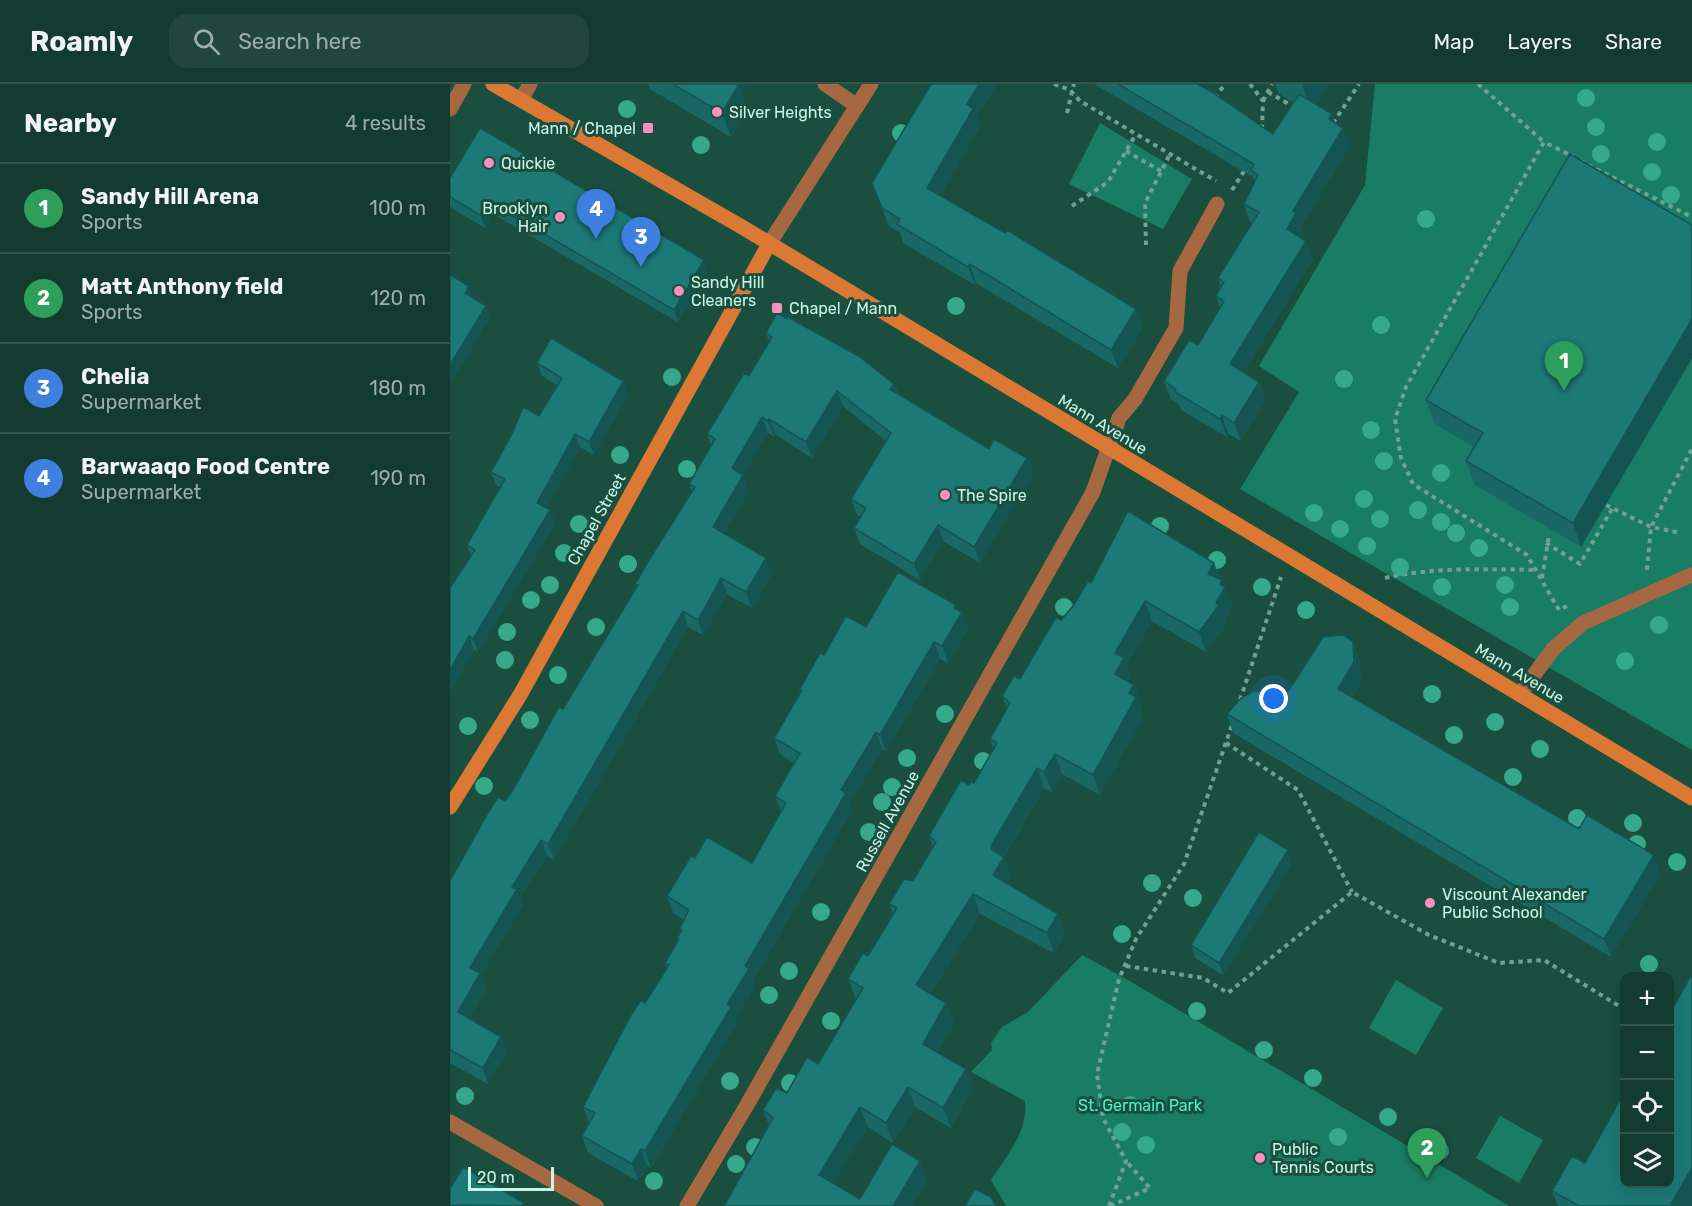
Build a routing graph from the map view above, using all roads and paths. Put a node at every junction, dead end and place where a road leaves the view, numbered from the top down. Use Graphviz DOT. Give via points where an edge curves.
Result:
graph roads {
  1 [pos="464,84"];
  2 [pos="493,84"];
  3 [pos="530,84"];
  4 [pos="825,84"];
  5 [pos="871,84"];
  6 [pos="1054,84"];
  7 [pos="1074,84"];
  8 [pos="1225,84"];
  9 [pos="1250,84"];
  10 [pos="1272,84"];
  11 [pos="1359,84"];
  12 [pos="1478,84"];
  13 [pos="1070,90"];
  14 [pos="1268,92"];
  15 [pos="1206,93"];
  16 [pos="1214,98"];
  17 [pos="521,100"];
  18 [pos="1263,101"];
  19 [pos="1224,104"];
  20 [pos="857,105"];
  21 [pos="450,109"];
  22 [pos="1299,109"];
  23 [pos="1067,113"];
  24 [pos="1253,121"];
  25 [pos="1330,126"];
  26 [pos="1262,127"];
  27 [pos="1136,134"];
  28 [pos="1262,134"];
  29 [pos="1544,142"];
  30 [pos="1126,150"];
  31 [pos="1170,154"];
  32 [pos="1250,162"];
  33 [pos="1161,171"];
  34 [pos="1232,191"];
  35 [pos="1217,204"];
  36 [pos="1072,206"];
  37 [pos="1692,217"];
  38 [pos="769,244"];
  39 [pos="1146,245"];
  40 [pos="1110,449"];
  41 [pos="1692,449"];
  42 [pos="1606,505"];
  43 [pos="1612,509"];
  44 [pos="1651,526"];
  45 [pos="1681,533"];
  46 [pos="1549,535"];
  47 [pos="1546,543"];
  48 [pos="1289,556"];
  49 [pos="1536,570"];
  50 [pos="1639,574"];
  51 [pos="1691,575"];
  52 [pos="1385,579"];
  53 [pos="1542,580"];
  54 [pos="1574,603"];
  55 [pos="1520,694"];
  56 [pos="1237,709"];
  57 [pos="1233,720"];
  58 [pos="1226,742"];
  59 [pos="1692,798"];
  60 [pos="450,807"];
  61 [pos="1352,892"];
  62 [pos="1126,966"];
  63 [pos="1620,1007"];
  64 [pos="450,1122"];
  65 [pos="1125,1161"];
  66 [pos="596,1206"];
  67 [pos="687,1206"];
  68 [pos="1110,1206"];
  1 -- 21 [label="street"];
  2 -- 17 [label="street, Mann Avenue"];
  3 -- 17 [label="street"];
  4 -- 20 [label="street"];
  5 -- 20 [label="street"];
  6 -- 13 [label="path"];
  7 -- 13 [label="path"];
  8 -- 16 [label="path"];
  9 -- 18 [label="path"];
  10 -- 14 [label="path"];
  11 -- 25 [label="path"];
  12 -- 29 [label="path"];
  13 -- 23 [label="path"];
  13 -- 27 [label="path" via="1080,101"];
  14 -- 18 [label="path"];
  14 -- 22 [label="path"];
  15 -- 16 [label="path"];
  16 -- 19 [label="path"];
  17 -- 38 [label="street, Mann Avenue"];
  18 -- 26 [label="path"];
  20 -- 38 [label="street"];
  24 -- 26 [label="path"];
  26 -- 28 [label="path"];
  27 -- 30 [label="path"];
  27 -- 31 [label="path"];
  29 -- 37 [label="path"];
  29 -- 49 [label="path" via="1406,387 1395,419 1401,458 1413,484 1527,555"];
  30 -- 33 [label="path"];
  30 -- 36 [label="path" via="1108,182"];
  31 -- 33 [label="path"];
  31 -- 34 [label="path"];
  32 -- 34 [label="path"];
  33 -- 39 [label="path" via="1145,203"];
  34 -- 35 [label="path"];
  35 -- 40 [label="street, Russell Avenue" via="1180,271 1176,328 1135,399 1119,418"];
  38 -- 40 [label="street, Mann Avenue"];
  38 -- 60 [label="street, Chapel Street" via="520,694"];
  40 -- 48 [label="street, Mann Avenue"];
  40 -- 67 [label="street, Russell Avenue" via="1093,492"];
  41 -- 44 [label="path"];
  42 -- 43 [label="path"];
  43 -- 44 [label="path"];
  43 -- 47 [label="path" via="1580,564"];
  44 -- 45 [label="path"];
  44 -- 50 [label="path" via="1648,569"];
  46 -- 47 [label="path"];
  47 -- 53 [label="path"];
  48 -- 55 [label="street, Mann Avenue"];
  48 -- 56 [label="path"];
  49 -- 52 [label="path" via="1470,569 1410,573"];
  49 -- 53 [label="path"];
  51 -- 55 [label="street" via="1583,623 1553,649"];
  53 -- 54 [label="path" via="1559,610"];
  55 -- 59 [label="street, Mann Avenue"];
  57 -- 58 [label="path"];
  58 -- 61 [label="path" via="1298,790"];
  58 -- 62 [label="path" via="1184,864 1136,939"];
  61 -- 62 [label="path" via="1227,993 1203,978"];
  61 -- 63 [label="path" via="1429,935 1499,963 1544,960"];
  62 -- 65 [label="path" via="1119,979 1097,1074 1103,1118"];
  64 -- 66 [label="street"];
  65 -- 68 [label="path"];
  65 -- 68 [label="path" via="1150,1188"];
}
